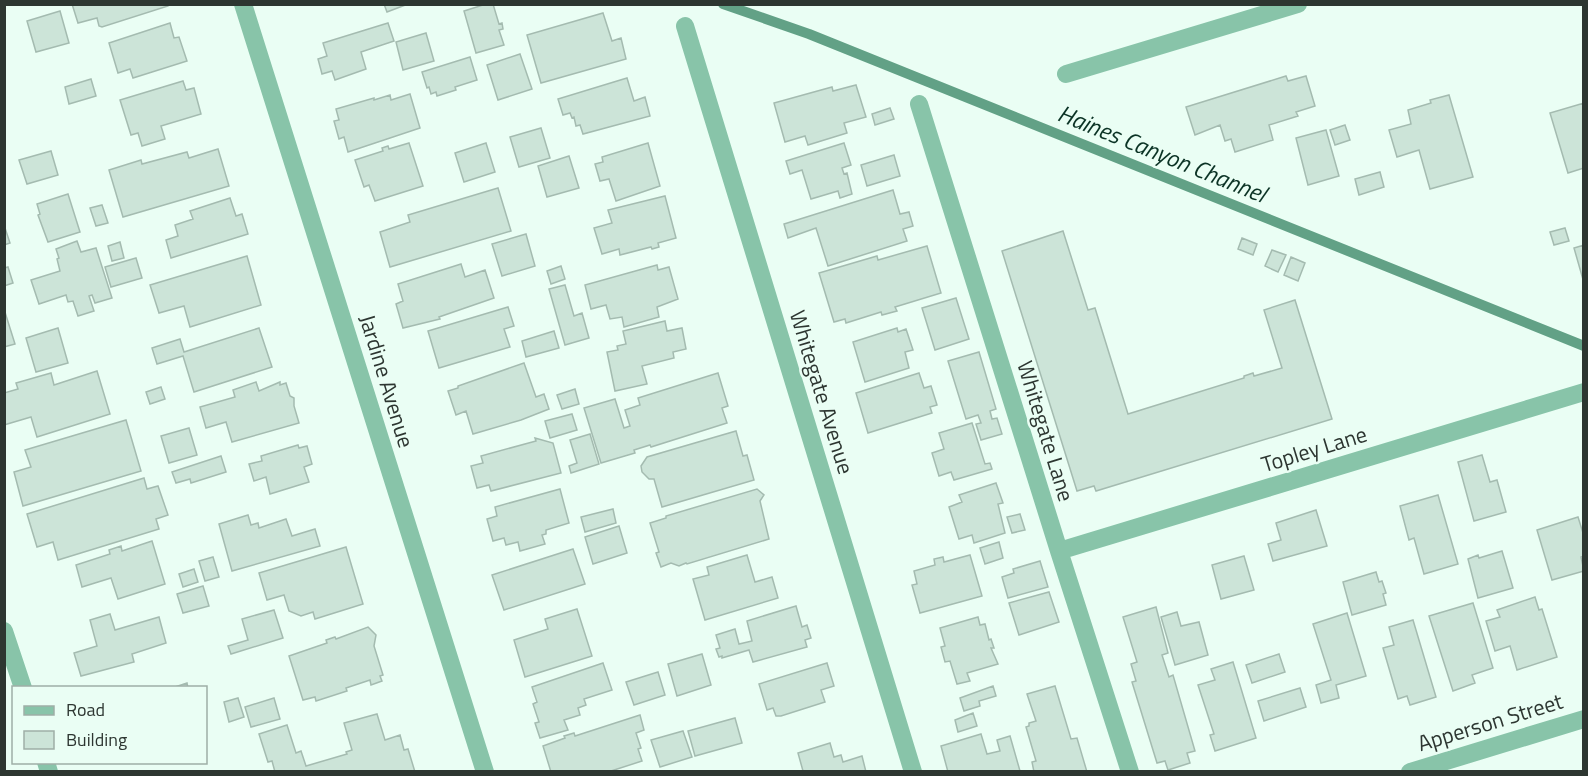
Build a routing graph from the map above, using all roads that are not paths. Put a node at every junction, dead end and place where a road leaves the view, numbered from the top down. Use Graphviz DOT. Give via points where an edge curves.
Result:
graph roads {
  1 [pos="243,4"];
  2 [pos="1298,4"];
  3 [pos="685,26"];
  4 [pos="1066,74"];
  5 [pos="919,104"];
  6 [pos="1584,392"];
  7 [pos="1059,551"];
  8 [pos="4,631"];
  9 [pos="23,686"];
  10 [pos="1584,719"];
  11 [pos="485,771"];
  12 [pos="913,771"];
  13 [pos="1130,771"];
  14 [pos="1410,771"];
  1 -- 11 [label="street, Jardine Avenue"];
  2 -- 4 [label="street"];
  3 -- 12 [label="street, Whitegate Avenue"];
  5 -- 7 [label="street, Whitegate Lane"];
  6 -- 7 [label="street, Topley Lane"];
  7 -- 13 [label="street, Whitegate Lane"];
  8 -- 9 [label="street"];
  10 -- 14 [label="street, Apperson Street"];
}
